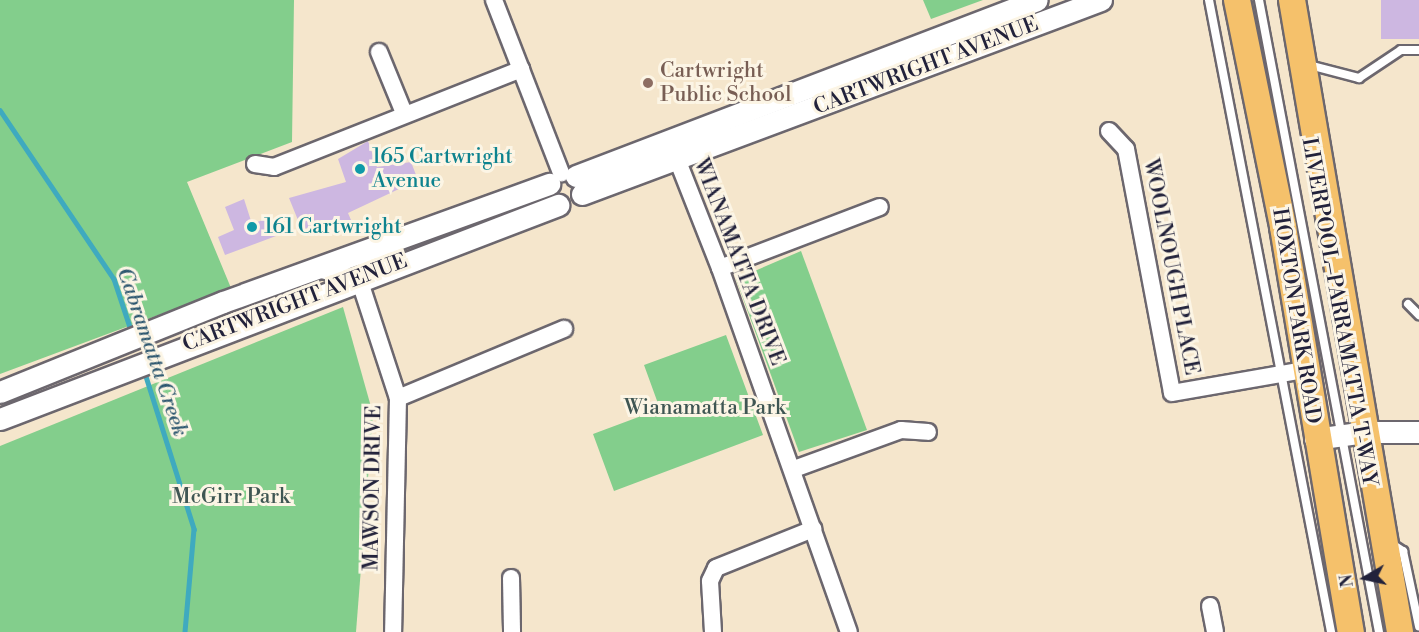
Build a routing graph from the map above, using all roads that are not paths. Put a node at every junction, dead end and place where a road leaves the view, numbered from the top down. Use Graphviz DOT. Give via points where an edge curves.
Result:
graph roads {
  1 [pos="494,0"];
  2 [pos="1033,0"];
  3 [pos="1101,0"];
  4 [pos="1209,0"];
  5 [pos="1237,0"];
  6 [pos="1259,0"];
  7 [pos="1292,0"];
  8 [pos="1039,23"];
  9 [pos="1419,50"];
  10 [pos="379,52"];
  11 [pos="1306,63"];
  12 [pos="521,69"];
  13 [pos="404,113"];
  14 [pos="1108,131"];
  15 [pos="629,155"];
  16 [pos="677,159"];
  17 [pos="255,164"];
  18 [pos="567,182"];
  19 [pos="880,207"];
  20 [pos="381,243"];
  21 [pos="720,268"];
  22 [pos="315,269"];
  23 [pos="359,279"];
  24 [pos="1408,304"];
  25 [pos="1419,315"];
  26 [pos="564,329"];
  27 [pos="1293,371"];
  28 [pos="0,392"];
  29 [pos="398,398"];
  30 [pos="0,419"];
  31 [pos="928,432"];
  32 [pos="1419,432"];
  33 [pos="1354,433"];
  34 [pos="1315,439"];
  35 [pos="794,469"];
  36 [pos="813,528"];
  37 [pos="1384,538"];
  38 [pos="511,578"];
  39 [pos="1210,606"];
  40 [pos="1419,626"];
  41 [pos="393,632"];
  42 [pos="512,632"];
  43 [pos="713,632"];
  44 [pos="849,632"];
  45 [pos="1215,632"];
  46 [pos="1331,632"];
  47 [pos="1351,632"];
  48 [pos="1379,632"];
  49 [pos="1400,632"];
  1 -- 12 [label="street"];
  2 -- 8 [label="street"];
  2 -- 15 [label="street, CARTWRIGHT AVENUE"];
  3 -- 8 [label="street, CARTWRIGHT AVENUE"];
  4 -- 27 [label="lane"];
  5 -- 27 [label="main road, HOXTON PARK ROAD" via="1283,227"];
  6 -- 33 [label="lane, LIVERPOOL–PARRAMATTA T-WAY"];
  7 -- 11 [label="main road"];
  8 -- 16 [label="street, CARTWRIGHT AVENUE"];
  9 -- 11 [label="lane" via="1401,50 1359,78"];
  10 -- 13 [label="street"];
  11 -- 33 [label="main road"];
  12 -- 13 [label="street"];
  12 -- 18 [label="street"];
  13 -- 17 [label="street" via="274,167"];
  14 -- 27 [label="street, WOOLNOUGH PLACE" via="1126,149 1172,393"];
  15 -- 16 [label="street, WIANAMATTA DRIVE" via="666,152"];
  15 -- 18 [label="street, CARTWRIGHT AVENUE"];
  16 -- 18 [label="street, CARTWRIGHT AVENUE"];
  16 -- 21 [label="street, WIANAMATTA DRIVE"];
  18 -- 20 [label="street, CARTWRIGHT AVENUE"];
  18 -- 23 [label="street, CARTWRIGHT AVENUE" via="573,205 558,205"];
  19 -- 21 [label="street"];
  20 -- 22 [label="street, CARTWRIGHT AVENUE"];
  20 -- 23 [label="street"];
  21 -- 35 [label="street, WIANAMATTA DRIVE"];
  22 -- 23 [label="street"];
  22 -- 28 [label="street, CARTWRIGHT AVENUE" via="60,364"];
  23 -- 29 [label="street, MAWSON DRIVE"];
  23 -- 30 [label="street, CARTWRIGHT AVENUE"];
  24 -- 25 [label="lane"];
  26 -- 29 [label="street"];
  27 -- 34 [label="main road, HOXTON PARK ROAD"];
  27 -- 46 [label="lane"];
  29 -- 41 [label="street, MAWSON DRIVE"];
  31 -- 35 [label="street" via="901,430"];
  32 -- 33 [label="street"];
  33 -- 34 [label="street"];
  33 -- 37 [label="main road"];
  33 -- 48 [label="lane, LIVERPOOL–PARRAMATTA T-WAY"];
  34 -- 47 [label="main road, HOXTON PARK ROAD"];
  35 -- 36 [label="street, WIANAMATTA DRIVE"];
  36 -- 43 [label="street" via="716,568 710,581"];
  36 -- 44 [label="street, WIANAMATTA DRIVE"];
  37 -- 40 [label="lane" via="1403,550"];
  37 -- 49 [label="main road"];
  38 -- 42 [label="street"];
  39 -- 45 [label="street"];
}
